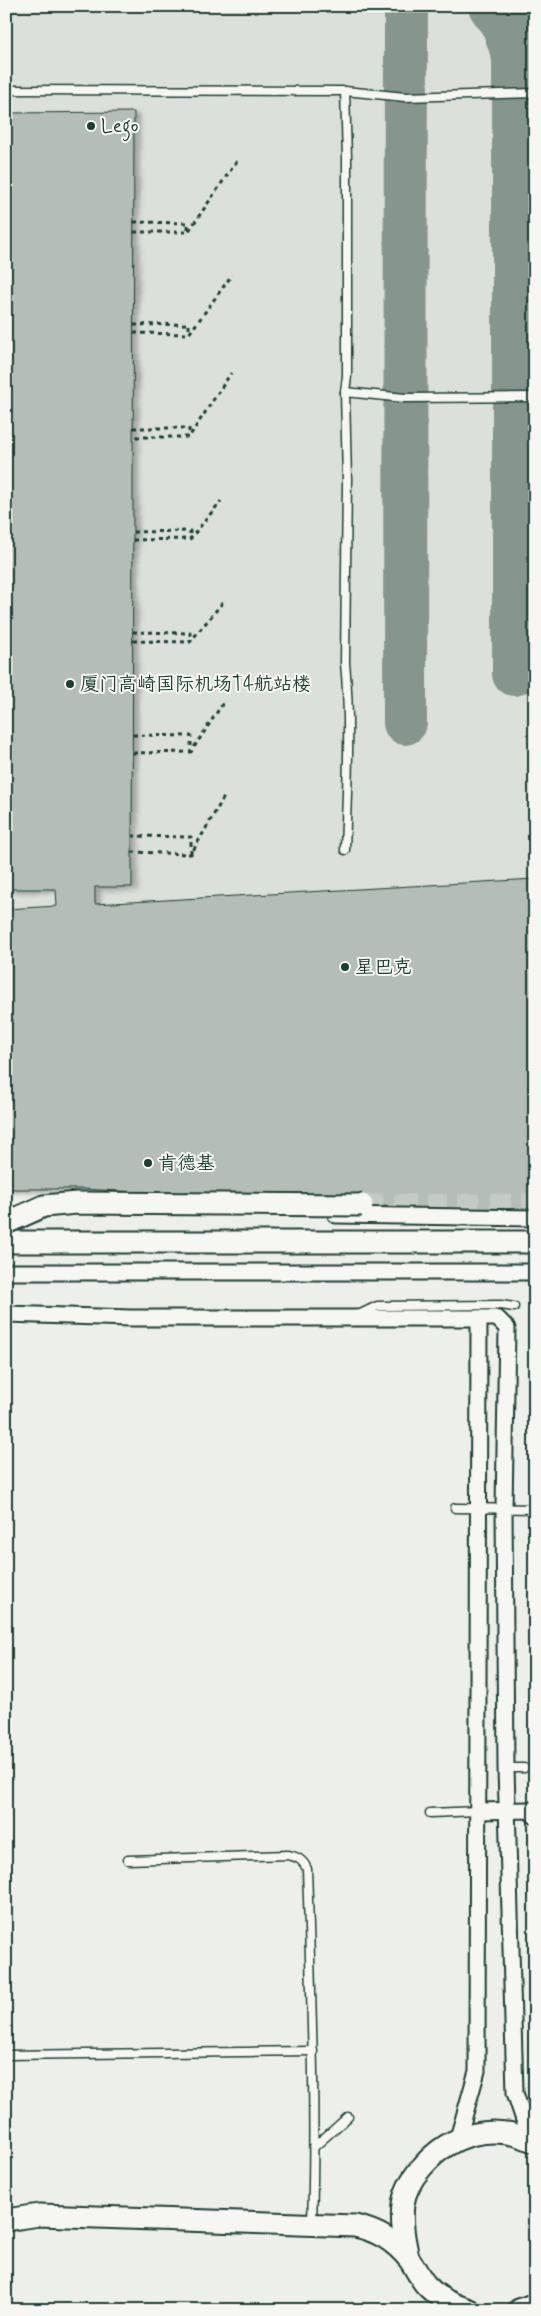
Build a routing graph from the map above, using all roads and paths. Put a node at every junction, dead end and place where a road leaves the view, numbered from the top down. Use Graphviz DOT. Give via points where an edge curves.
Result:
graph roads {
  1 [pos="6,90"];
  2 [pos="345,91"];
  3 [pos="535,93"];
  4 [pos="239,158"];
  5 [pos="134,222"];
  6 [pos="134,232"];
  7 [pos="188,232"];
  8 [pos="232,275"];
  9 [pos="134,325"];
  10 [pos="134,333"];
  11 [pos="189,334"];
  12 [pos="231,373"];
  13 [pos="345,392"];
  14 [pos="535,397"];
  15 [pos="133,428"];
  16 [pos="136,437"];
  17 [pos="189,437"];
  18 [pos="221,501"];
  19 [pos="133,532"];
  20 [pos="133,540"];
  21 [pos="190,540"];
  22 [pos="224,601"];
  23 [pos="133,632"];
  24 [pos="133,641"];
  25 [pos="190,642"];
  26 [pos="225,700"];
  27 [pos="133,735"];
  28 [pos="190,752"];
  29 [pos="133,753"];
  30 [pos="224,798"];
  31 [pos="132,836"];
  32 [pos="345,850"];
  33 [pos="132,852"];
  34 [pos="191,854"];
  35 [pos="362,1205"];
  36 [pos="6,1211"];
  37 [pos="535,1218"];
  38 [pos="6,1223"];
  39 [pos="6,1242"];
  40 [pos="535,1242"];
  41 [pos="535,1248"];
  42 [pos="6,1272"];
  43 [pos="535,1272"];
  44 [pos="514,1307"];
  45 [pos="6,1314"];
  46 [pos="354,1318"];
  47 [pos="478,1318"];
  48 [pos="456,1508"];
  49 [pos="504,1508"];
  50 [pos="478,1509"];
  51 [pos="535,1509"];
  52 [pos="506,1768"];
  53 [pos="524,1768"];
  54 [pos="533,1810"];
  55 [pos="478,1811"];
  56 [pos="507,1811"];
  57 [pos="430,1814"];
  58 [pos="128,1860"];
  59 [pos="313,2051"];
  60 [pos="6,2055"];
  61 [pos="348,2118"];
  62 [pos="535,2135"];
  63 [pos="458,2138"];
  64 [pos="535,2142"];
  65 [pos="314,2147"];
  66 [pos="6,2209"];
  67 [pos="39,2215"];
  68 [pos="6,2220"];
  69 [pos="312,2223"];
  70 [pos="409,2260"];
  71 [pos="426,2286"];
  72 [pos="535,2304"];
  73 [pos="443,2310"];
  74 [pos="469,2310"];
  75 [pos="519,2310"];
  1 -- 2 [label="lane"];
  2 -- 3 [label="lane" via="405,97"];
  2 -- 13 [label="lane"];
  4 -- 7 [label="path"];
  5 -- 7 [label="path" via="188,223"];
  6 -- 7 [label="path"];
  8 -- 11 [label="path"];
  9 -- 11 [label="path" via="189,324"];
  10 -- 11 [label="path"];
  12 -- 17 [label="path"];
  13 -- 14 [label="lane" via="405,398"];
  13 -- 32 [label="lane" via="348,758"];
  15 -- 17 [label="path" via="189,428"];
  16 -- 17 [label="path"];
  18 -- 21 [label="path"];
  19 -- 21 [label="path" via="190,530"];
  20 -- 21 [label="path"];
  22 -- 25 [label="path"];
  23 -- 25 [label="path" via="190,633"];
  24 -- 25 [label="path"];
  26 -- 28 [label="path"];
  27 -- 28 [label="path" via="190,736"];
  28 -- 29 [label="path"];
  30 -- 34 [label="path"];
  31 -- 34 [label="path" via="191,837"];
  33 -- 34 [label="path"];
  35 -- 38 [label="street, bridge" via="77,1203 44,1206"];
  36 -- 37 [label="street"];
  39 -- 40 [label="street"];
  39 -- 41 [label="street"];
  42 -- 43 [label="street"];
  44 -- 46 [label="lane" via="377,1306"];
  45 -- 46 [label="street" via="130,1318"];
  46 -- 47 [label="street"];
  47 -- 49 [label="street" via="498,1319 508,1334"];
  47 -- 50 [label="street"];
  48 -- 50 [label="lane"];
  49 -- 50 [label="lane"];
  49 -- 51 [label="lane"];
  49 -- 52 [label="street"];
  50 -- 55 [label="street"];
  52 -- 53 [label="lane"];
  52 -- 56 [label="street"];
  54 -- 56 [label="street"];
  55 -- 56 [label="street"];
  55 -- 57 [label="lane"];
  55 -- 63 [label="street" via="477,2071"];
  56 -- 62 [label="street" via="516,2093 524,2120"];
  58 -- 59 [label="lane" via="288,1855 301,1860 307,1869"];
  59 -- 60 [label="lane"];
  59 -- 65 [label="lane"];
  61 -- 65 [label="lane"];
  63 -- 64 [label="street" via="479,2132 501,2132"];
  63 -- 70 [label="street" via="433,2153 414,2175 403,2202 402,2231"];
  65 -- 69 [label="lane"];
  66 -- 67 [label="street"];
  67 -- 68 [label="street"];
  67 -- 69 [label="street"];
  69 -- 70 [label="street" via="371,2229 394,2243"];
  70 -- 71 [label="street"];
  71 -- 73 [label="street"];
  71 -- 74 [label="street" via="451,2304"];
  72 -- 75 [label="street"];
}
